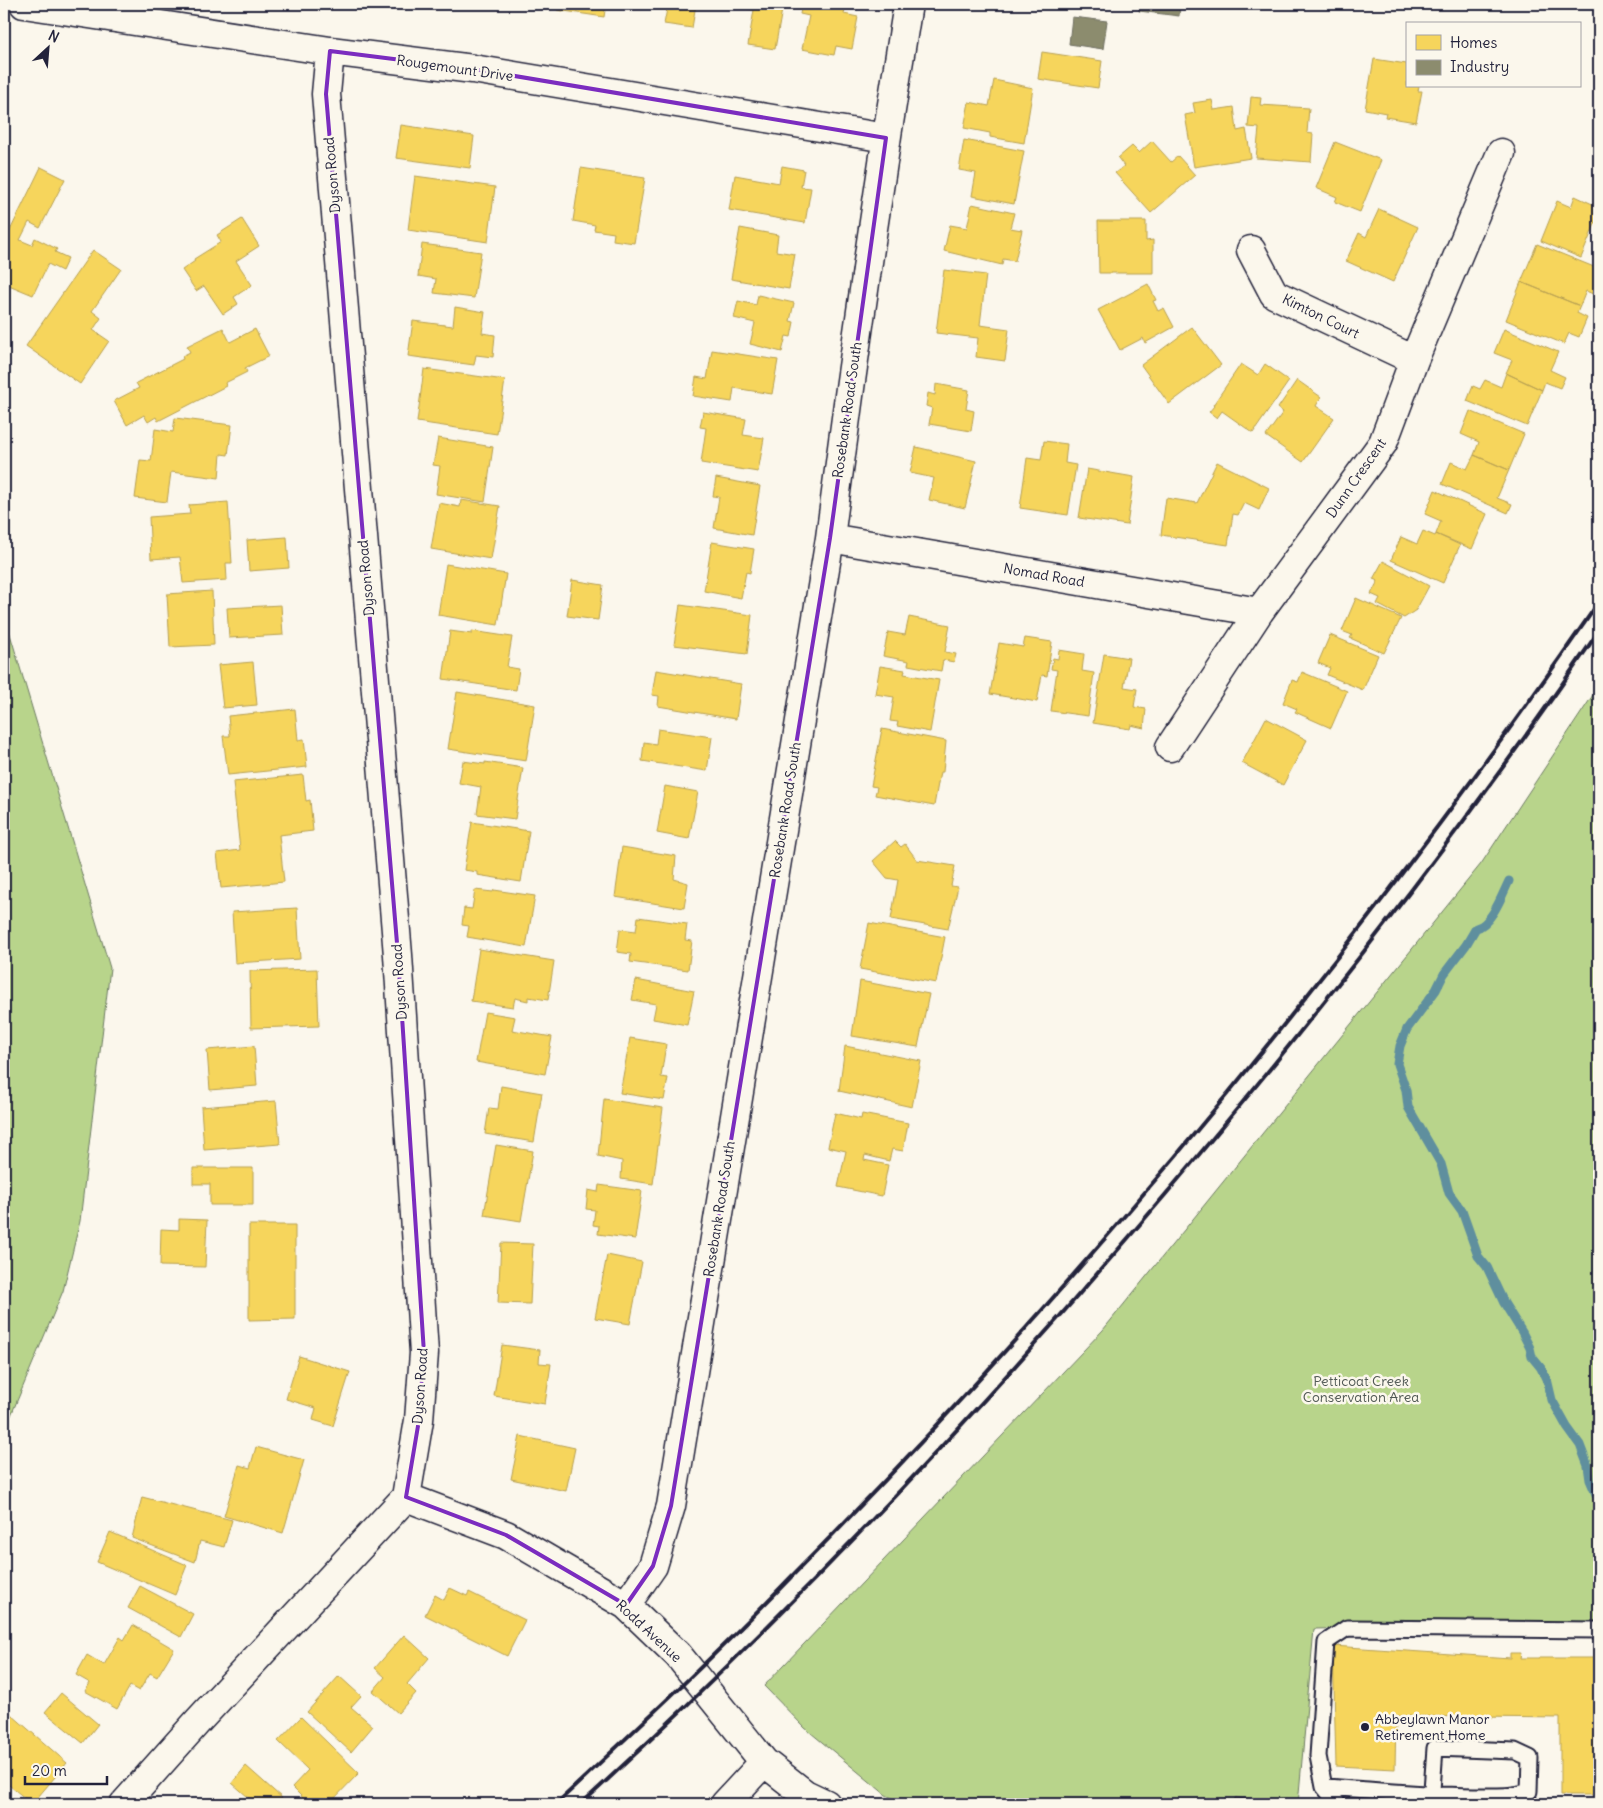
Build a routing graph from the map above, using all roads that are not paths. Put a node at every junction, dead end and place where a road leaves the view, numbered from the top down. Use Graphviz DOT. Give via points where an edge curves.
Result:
graph roads {
  1 [pos="24,4"];
  2 [pos="908,4"];
  3 [pos="330,51"];
  4 [pos="886,138"];
  5 [pos="1501,153"];
  6 [pos="1251,250"];
  7 [pos="1414,360"];
  8 [pos="830,538"];
  9 [pos="1259,612"];
  10 [pos="1170,747"];
  11 [pos="406,1498"];
  12 [pos="626,1605"];
  13 [pos="1599,1630"];
  14 [pos="764,1762"];
  15 [pos="1324,1787"];
  16 [pos="1431,1799"];
  17 [pos="124,1804"];
  18 [pos="725,1804"];
  19 [pos="826,1804"];
  20 [pos="1338,1804"];
  1 -- 3 [label="street, Rougemount Drive"];
  2 -- 4 [label="street, Rosebank Road South"];
  3 -- 4 [label="street, Rougemount Drive" via="472,69"];
  3 -- 11 [label="street, Dyson Road" via="326,94 397,945 424,1353 420,1420"];
  4 -- 8 [label="street, Rosebank Road South"];
  5 -- 7 [label="street, Dunn Crescent"];
  6 -- 7 [label="street, Kimton Court" via="1274,294"];
  7 -- 9 [label="street, Dunn Crescent" via="1383,443"];
  8 -- 9 [label="street, Nomad Road"];
  8 -- 12 [label="street, Rosebank Road South" via="671,1506 653,1566"];
  9 -- 10 [label="street, Dunn Crescent"];
  11 -- 12 [label="street, Rodd Avenue" via="506,1535"];
  11 -- 17 [label="street"];
  12 -- 14 [label="street, Rodd Avenue" via="678,1655"];
  13 -- 15 [label="lane" via="1347,1628 1326,1642 1318,1756"];
  14 -- 18 [label="street"];
  14 -- 19 [label="street, Rodd Avenue" via="805,1794"];
  15 -- 16 [label="lane"];
  15 -- 20 [label="lane"];
  16 -- 16 [label="lane" via="1518,1795 1529,1791 1530,1758 1515,1751 1435,1748"];
}
